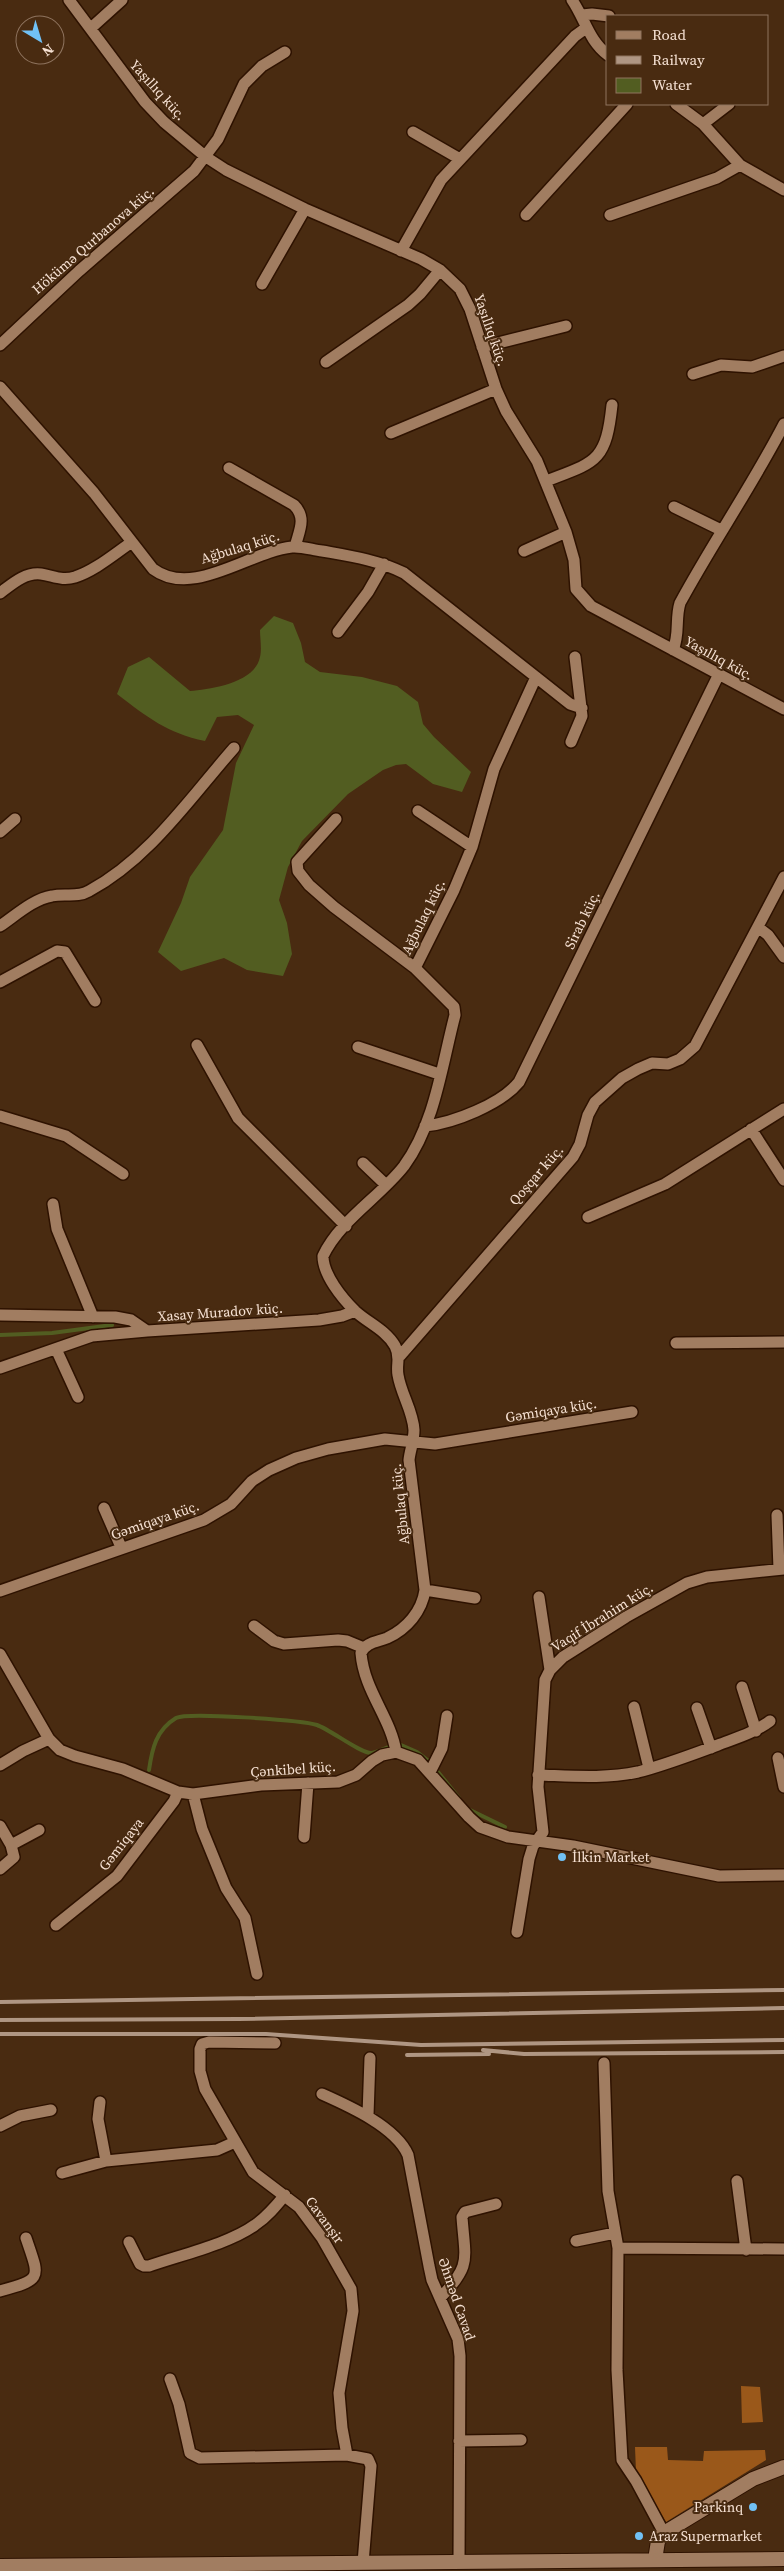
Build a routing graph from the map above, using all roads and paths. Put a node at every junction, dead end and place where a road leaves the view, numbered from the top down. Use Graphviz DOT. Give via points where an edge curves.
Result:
graph roads {
  1 [pos="69,0"];
  2 [pos="122,0"];
  3 [pos="572,0"];
  4 [pos="582,16"];
  5 [pos="606,16"];
  6 [pos="91,28"];
  7 [pos="586,28"];
  8 [pos="285,52"];
  9 [pos="606,53"];
  10 [pos="626,105"];
  11 [pos="677,105"];
  12 [pos="728,105"];
  13 [pos="703,124"];
  14 [pos="414,132"];
  15 [pos="206,157"];
  16 [pos="460,159"];
  17 [pos="740,165"];
  18 [pos="784,190"];
  19 [pos="305,209"];
  20 [pos="526,215"];
  21 [pos="610,215"];
  22 [pos="401,251"];
  23 [pos="440,270"];
  24 [pos="262,284"];
  25 [pos="566,326"];
  26 [pos="0,345"];
  27 [pos="482,347"];
  28 [pos="784,356"];
  29 [pos="326,362"];
  30 [pos="693,374"];
  31 [pos="0,386"];
  32 [pos="496,389"];
  33 [pos="612,406"];
  34 [pos="784,424"];
  35 [pos="391,433"];
  36 [pos="229,468"];
  37 [pos="546,481"];
  38 [pos="674,507"];
  39 [pos="721,530"];
  40 [pos="566,532"];
  41 [pos="132,542"];
  42 [pos="295,547"];
  43 [pos="524,551"];
  44 [pos="384,564"];
  45 [pos="0,593"];
  46 [pos="338,632"];
  47 [pos="672,650"];
  48 [pos="575,657"];
  49 [pos="718,676"];
  50 [pos="536,677"];
  51 [pos="582,708"];
  52 [pos="784,710"];
  53 [pos="572,742"];
  54 [pos="234,748"];
  55 [pos="418,810"];
  56 [pos="15,819"];
  57 [pos="336,819"];
  58 [pos="0,832"];
  59 [pos="472,847"];
  60 [pos="784,877"];
  61 [pos="0,926"];
  62 [pos="759,928"];
  63 [pos="784,957"];
  64 [pos="415,968"];
  65 [pos="0,982"];
  66 [pos="95,1001"];
  67 [pos="197,1045"];
  68 [pos="358,1046"];
  69 [pos="440,1074"];
  70 [pos="784,1109"];
  71 [pos="0,1116"];
  72 [pos="425,1126"];
  73 [pos="751,1129"];
  74 [pos="363,1163"];
  75 [pos="122,1174"];
  76 [pos="784,1180"];
  77 [pos="386,1185"];
  78 [pos="53,1204"];
  79 [pos="588,1217"];
  80 [pos="346,1226"];
  81 [pos="355,1311"];
  82 [pos="0,1315"];
  83 [pos="93,1317"];
  84 [pos="147,1331"];
  85 [pos="784,1342"];
  86 [pos="676,1343"];
  87 [pos="56,1349"];
  88 [pos="400,1356"];
  89 [pos="0,1368"];
  90 [pos="78,1397"];
  91 [pos="632,1412"];
  92 [pos="413,1441"];
  93 [pos="104,1508"];
  94 [pos="777,1515"];
  95 [pos="121,1547"];
  96 [pos="782,1569"];
  97 [pos="425,1590"];
  98 [pos="0,1591"];
  99 [pos="539,1597"];
  100 [pos="475,1598"];
  101 [pos="254,1626"];
  102 [pos="364,1648"];
  103 [pos="0,1654"];
  104 [pos="550,1670"];
  105 [pos="742,1687"];
  106 [pos="634,1707"];
  107 [pos="697,1708"];
  108 [pos="447,1716"];
  109 [pos="770,1721"];
  110 [pos="756,1731"];
  111 [pos="48,1740"];
  112 [pos="711,1748"];
  113 [pos="396,1752"];
  114 [pos="778,1758"];
  115 [pos="0,1765"];
  116 [pos="649,1768"];
  117 [pos="430,1772"];
  118 [pos="538,1775"];
  119 [pos="308,1783"];
  120 [pos="784,1787"];
  121 [pos="178,1792"];
  122 [pos="193,1794"];
  123 [pos="0,1826"];
  124 [pos="39,1830"];
  125 [pos="304,1837"];
  126 [pos="536,1842"];
  127 [pos="11,1845"];
  128 [pos="0,1869"];
  129 [pos="784,1875"];
  130 [pos="56,1925"];
  131 [pos="517,1932"];
  132 [pos="257,1974"];
  133 [pos="275,2043"];
  134 [pos="370,2058"];
  135 [pos="604,2063"];
  136 [pos="322,2094"];
  137 [pos="100,2102"];
  138 [pos="51,2110"];
  139 [pos="368,2115"];
  140 [pos="0,2126"];
  141 [pos="235,2142"];
  142 [pos="106,2161"];
  143 [pos="62,2173"];
  144 [pos="737,2181"];
  145 [pos="285,2195"];
  146 [pos="496,2204"];
  147 [pos="614,2233"];
  148 [pos="26,2238"];
  149 [pos="576,2241"];
  150 [pos="129,2242"];
  151 [pos="618,2248"];
  152 [pos="784,2249"];
  153 [pos="746,2250"];
  154 [pos="0,2291"];
  155 [pos="440,2298"];
  156 [pos="170,2379"];
  157 [pos="459,2440"];
  158 [pos="521,2440"];
  159 [pos="347,2455"];
  160 [pos="784,2467"];
  161 [pos="664,2533"];
  162 [pos="784,2559"];
  163 [pos="655,2560"];
  164 [pos="459,2562"];
  165 [pos="363,2563"];
  166 [pos="0,2566"];
  1 -- 6 [label="street, Yaşıllıq küç."];
  2 -- 6 [label="street"];
  3 -- 4 [label="street"];
  4 -- 5 [label="street"];
  4 -- 7 [label="street"];
  6 -- 15 [label="street, Yaşıllıq küç." via="145,102"];
  7 -- 9 [label="street"];
  7 -- 16 [label="street"];
  8 -- 15 [label="street, Hökümə Qurbanova küç." via="262,66 244,84"];
  10 -- 20 [label="street"];
  11 -- 13 [label="street"];
  12 -- 13 [label="street"];
  13 -- 17 [label="street"];
  14 -- 16 [label="street"];
  15 -- 19 [label="street, Yaşıllıq küç."];
  15 -- 26 [label="street, Hökümə Qurbanova küç." via="194,172 79,271"];
  16 -- 22 [label="street" via="441,180"];
  17 -- 18 [label="street"];
  17 -- 21 [label="street" via="716,178"];
  19 -- 22 [label="street, Yaşıllıq küç."];
  19 -- 24 [label="street"];
  22 -- 23 [label="street, Yaşıllıq küç."];
  23 -- 27 [label="street, Yaşıllıq küç." via="465,297"];
  23 -- 29 [label="street" via="408,305"];
  25 -- 27 [label="street"];
  27 -- 32 [label="street, Yaşıllıq küç."];
  28 -- 30 [label="street" via="752,367 721,364"];
  31 -- 41 [label="street, Ağbulaq küç."];
  32 -- 35 [label="street"];
  32 -- 37 [label="street, Yaşıllıq küç."];
  33 -- 37 [label="street" via="609,436 603,449 583,466"];
  34 -- 39 [label="street"];
  36 -- 42 [label="street" via="300,511 302,518"];
  37 -- 40 [label="street, Yaşıllıq küç."];
  38 -- 39 [label="street"];
  39 -- 47 [label="street" via="680,603 677,641"];
  40 -- 43 [label="street"];
  40 -- 47 [label="street, Yaşıllıq küç." via="574,560 576,589 581,596 591,606"];
  41 -- 42 [label="street, Ağbulaq küç." via="153,569 174,579 225,570 281,548"];
  41 -- 45 [label="street" via="87,572 62,580 40,574 29,575"];
  42 -- 44 [label="street, Ağbulaq küç."];
  44 -- 46 [label="street"];
  44 -- 50 [label="street, Ağbulaq küç." via="404,573"];
  47 -- 49 [label="street, Yaşıllıq küç."];
  48 -- 51 [label="street"];
  49 -- 52 [label="street, Yaşıllıq küç."];
  49 -- 72 [label="street, Sirab küç." via="519,1082 495,1103"];
  50 -- 51 [label="street" via="570,704"];
  50 -- 59 [label="street, Ağbulaq küç." via="494,769"];
  51 -- 53 [label="street"];
  54 -- 61 [label="street" via="151,843 116,874 88,892 40,900"];
  55 -- 59 [label="street"];
  56 -- 58 [label="street"];
  57 -- 64 [label="street" via="297,862 298,872 334,907"];
  59 -- 64 [label="street, Ağbulaq küç."];
  60 -- 62 [label="street, Qoşqar küç."];
  62 -- 63 [label="street" via="768,934"];
  62 -- 88 [label="street, Qoşqar küç." via="688,1054 668,1064 652,1063 638,1069 622,1078 595,1102 573,1157"];
  64 -- 69 [label="street, Ağbulaq küç." via="454,1007"];
  65 -- 66 [label="street" via="57,951 65,952"];
  67 -- 80 [label="street" via="238,1118"];
  68 -- 69 [label="street"];
  69 -- 72 [label="street, Ağbulaq küç."];
  70 -- 73 [label="street"];
  71 -- 75 [label="street" via="66,1136"];
  72 -- 77 [label="street, Ağbulaq küç." via="408,1160"];
  73 -- 76 [label="street"];
  73 -- 79 [label="street" via="665,1184"];
  74 -- 77 [label="street"];
  77 -- 80 [label="street, Ağbulaq küç."];
  78 -- 83 [label="street" via="57,1229"];
  80 -- 81 [label="street, Ağbulaq küç." via="327,1248 323,1264"];
  81 -- 84 [label="street, Xasay Muradov küç." via="319,1320"];
  81 -- 88 [label="street, Ağbulaq küç." via="395,1345"];
  82 -- 83 [label="street, Xasay Muradov küç."];
  83 -- 84 [label="street, Xasay Muradov küç." via="131,1320"];
  84 -- 87 [label="street" via="92,1336"];
  85 -- 86 [label="street"];
  87 -- 89 [label="street"];
  87 -- 90 [label="street"];
  88 -- 92 [label="street, Ağbulaq küç." via="398,1376 412,1421"];
  91 -- 92 [label="street, Gəmiqaya küç." via="435,1444"];
  92 -- 95 [label="street, Gəmiqaya küç." via="385,1439 296,1458 252,1480 231,1504 204,1520"];
  92 -- 97 [label="street, Ağbulaq küç." via="410,1460"];
  93 -- 95 [label="street"];
  94 -- 96 [label="street"];
  95 -- 98 [label="street, Gəmiqaya küç."];
  96 -- 104 [label="street, Vaqif İbrahim küç." via="706,1577 687,1584 562,1657"];
  97 -- 100 [label="street"];
  97 -- 102 [label="street, Ağbulaq küç." via="424,1599 413,1619 388,1638"];
  99 -- 104 [label="street"];
  101 -- 102 [label="street" via="274,1641 284,1644 338,1640"];
  102 -- 113 [label="street" via="362,1660 367,1684"];
  103 -- 111 [label="street, Çənkibel küç."];
  104 -- 118 [label="street, Vaqif İbrahim küç." via="545,1680"];
  105 -- 110 [label="street"];
  106 -- 116 [label="street"];
  107 -- 112 [label="street"];
  108 -- 117 [label="street" via="442,1748"];
  109 -- 110 [label="street"];
  110 -- 112 [label="street"];
  111 -- 115 [label="street" via="23,1750"];
  111 -- 121 [label="street, Çənkibel küç." via="68,1753 123,1769"];
  112 -- 116 [label="street"];
  113 -- 117 [label="street" via="411,1756"];
  113 -- 119 [label="street, Çənkibel küç." via="382,1755 348,1780"];
  114 -- 120 [label="street"];
  116 -- 118 [label="street" via="580,1777"];
  117 -- 126 [label="street" via="480,1827"];
  118 -- 126 [label="street, Vaqif İbrahim küç." via="543,1832"];
  119 -- 122 [label="street, Çənkibel küç."];
  119 -- 125 [label="street"];
  121 -- 122 [label="street, Çənkibel küç."];
  121 -- 130 [label="street, Gəmiqaya" via="117,1876"];
  122 -- 132 [label="street" via="202,1829 226,1888 245,1918"];
  123 -- 127 [label="street"];
  124 -- 127 [label="street"];
  126 -- 129 [label="street" via="573,1846 719,1876"];
  126 -- 131 [label="street, Vaqif İbrahim küç." via="529,1858"];
  127 -- 128 [label="street" via="14,1857"];
  133 -- 141 [label="street, Cavanşir" via="202,2044 200,2071 206,2089"];
  134 -- 139 [label="street"];
  135 -- 147 [label="street" via="608,2191"];
  136 -- 139 [label="street, Əhməd Cavad"];
  137 -- 142 [label="street" via="98,2119"];
  138 -- 140 [label="street" via="20,2116"];
  139 -- 155 [label="street, Əhməd Cavad" via="397,2139 408,2155 429,2266"];
  141 -- 142 [label="street" via="217,2150"];
  141 -- 145 [label="street, Cavanşir" via="260,2180"];
  142 -- 143 [label="street"];
  144 -- 153 [label="street"];
  145 -- 150 [label="street" via="253,2227 215,2244 149,2266 140,2264"];
  145 -- 159 [label="street, Cavanşir" via="299,2207 322,2238 351,2289 354,2312 339,2393"];
  146 -- 155 [label="street" via="465,2212 462,2217 465,2265 462,2274"];
  147 -- 149 [label="street"];
  147 -- 151 [label="street"];
  148 -- 154 [label="street" via="37,2269 35,2276 29,2283"];
  151 -- 153 [label="street"];
  151 -- 161 [label="street" via="617,2370 622,2460"];
  152 -- 153 [label="street"];
  155 -- 157 [label="street, Əhməd Cavad" via="458,2339"];
  156 -- 159 [label="street" via="190,2452 200,2458"];
  157 -- 158 [label="street"];
  157 -- 164 [label="street, Əhməd Cavad"];
  159 -- 165 [label="street" via="368,2459 371,2466"];
  160 -- 161 [label="street" via="753,2479"];
  161 -- 163 [label="street" via="658,2542"];
  162 -- 163 [label="street"];
  163 -- 164 [label="street"];
  164 -- 165 [label="street"];
  165 -- 166 [label="street"];
}
